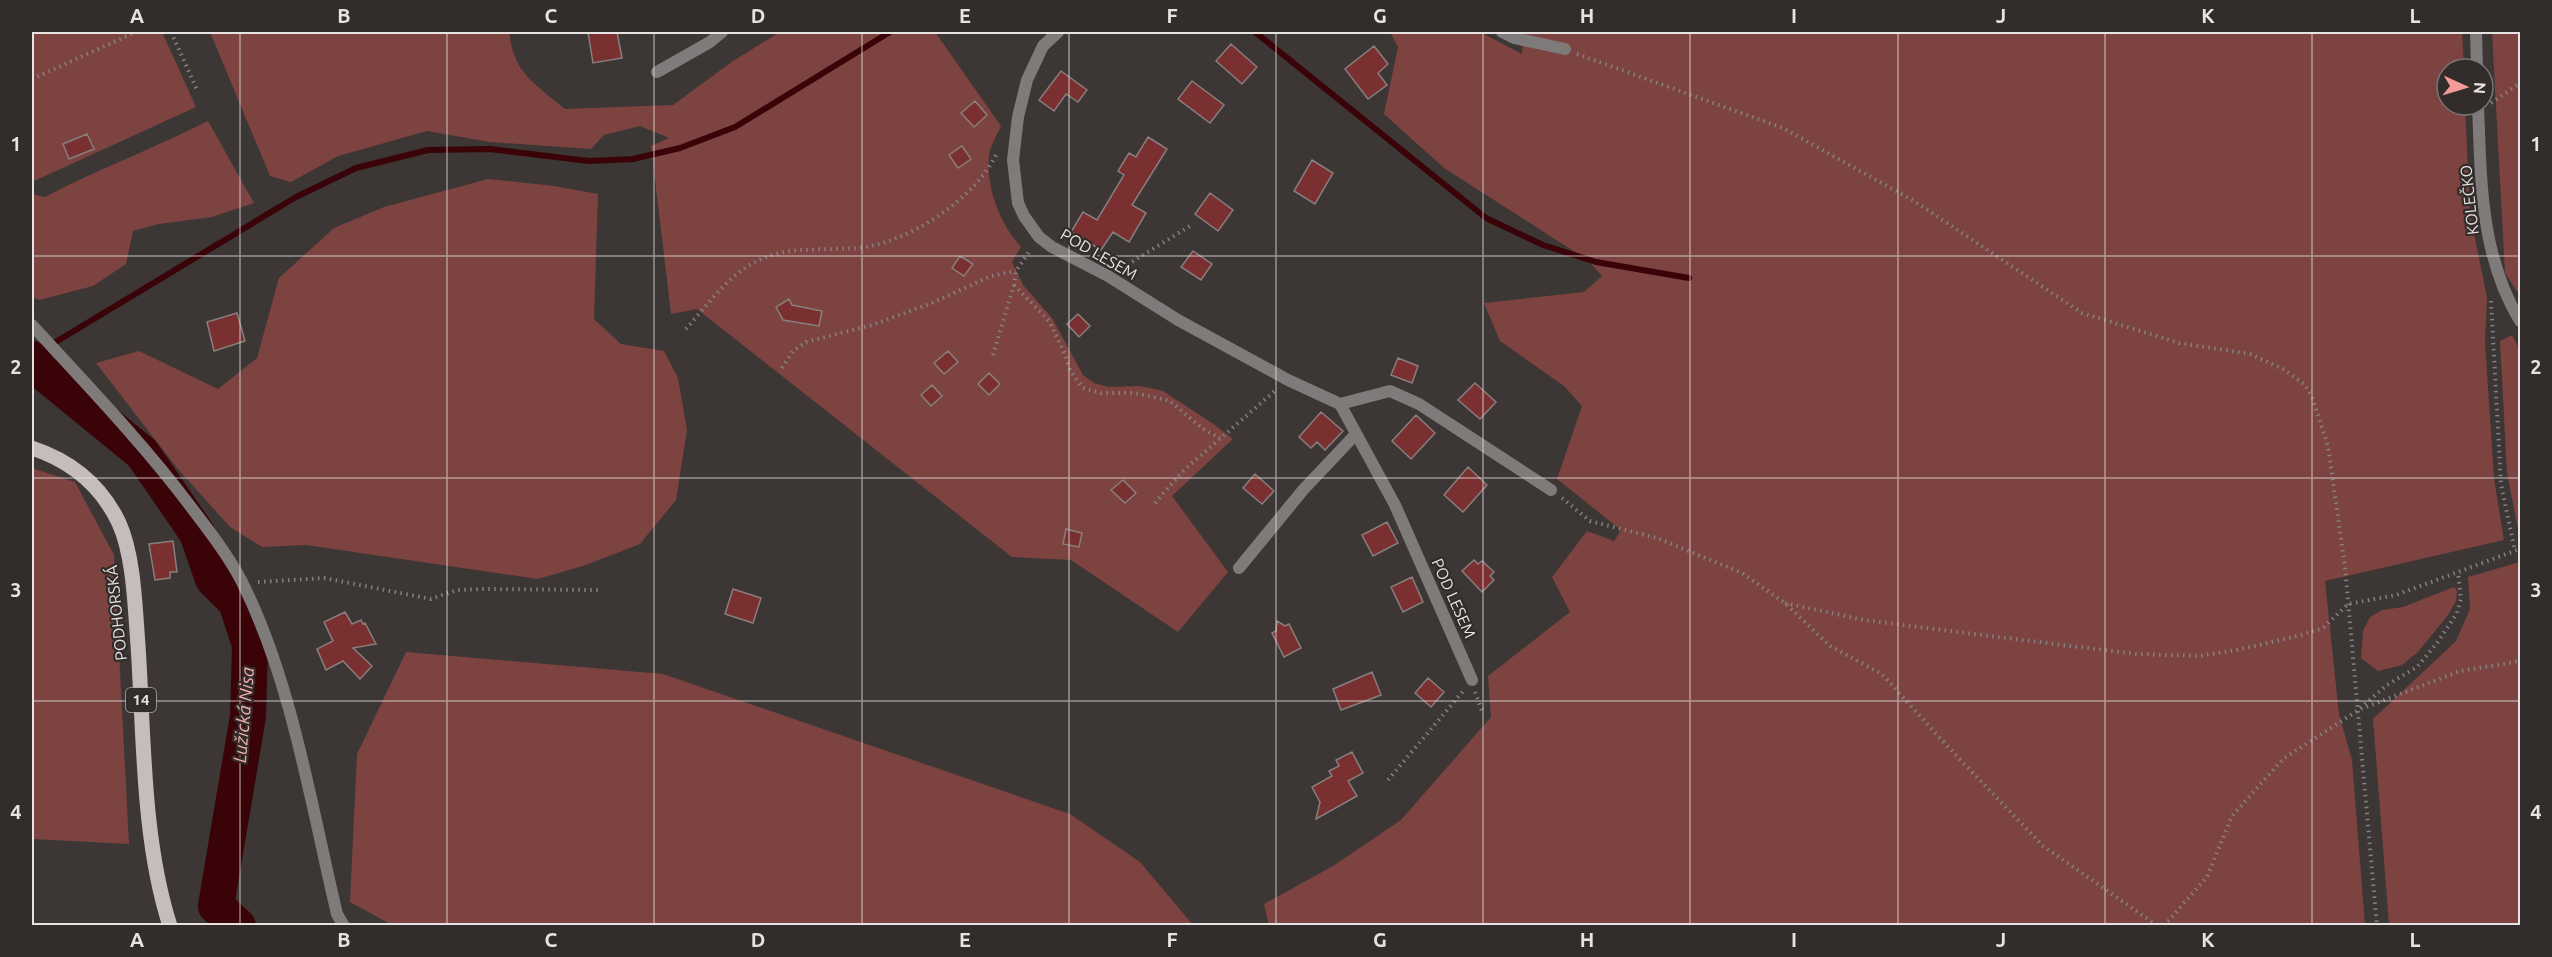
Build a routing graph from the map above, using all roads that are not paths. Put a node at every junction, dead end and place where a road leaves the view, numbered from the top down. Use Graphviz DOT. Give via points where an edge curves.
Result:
graph roads {
  1 [pos="722,32"];
  2 [pos="1058,32"];
  3 [pos="1502,32"];
  4 [pos="2476,32"];
  5 [pos="1565,49"];
  6 [pos="2477,57"];
  7 [pos="657,72"];
  8 [pos="2479,117"];
  9 [pos="2520,321"];
  10 [pos="32,326"];
  11 [pos="1340,404"];
  12 [pos="1354,435"];
  13 [pos="32,448"];
  14 [pos="1551,490"];
  15 [pos="1239,568"];
  16 [pos="1472,680"];
  17 [pos="170,926"];
  18 [pos="344,926"];
  1 -- 7 [label="street"];
  2 -- 11 [label="street, POD LESEM" via="1044,46 1027,80 1013,160 1018,203 1039,237 1178,320"];
  3 -- 5 [label="street"];
  4 -- 6 [label="street"];
  8 -- 9 [label="street, KOLEČKO" via="2482,194 2493,264"];
  10 -- 18 [label="street" via="168,477 224,551 242,583 280,672 337,914"];
  11 -- 12 [label="street, POD LESEM"];
  11 -- 14 [label="street" via="1390,391 1419,404"];
  12 -- 15 [label="street"];
  12 -- 16 [label="street, POD LESEM" via="1395,505"];
  13 -- 17 [label="main road, PODHORSKÁ / 14" via="58,459 93,483 120,525 129,558 136,620 155,867"];
}
